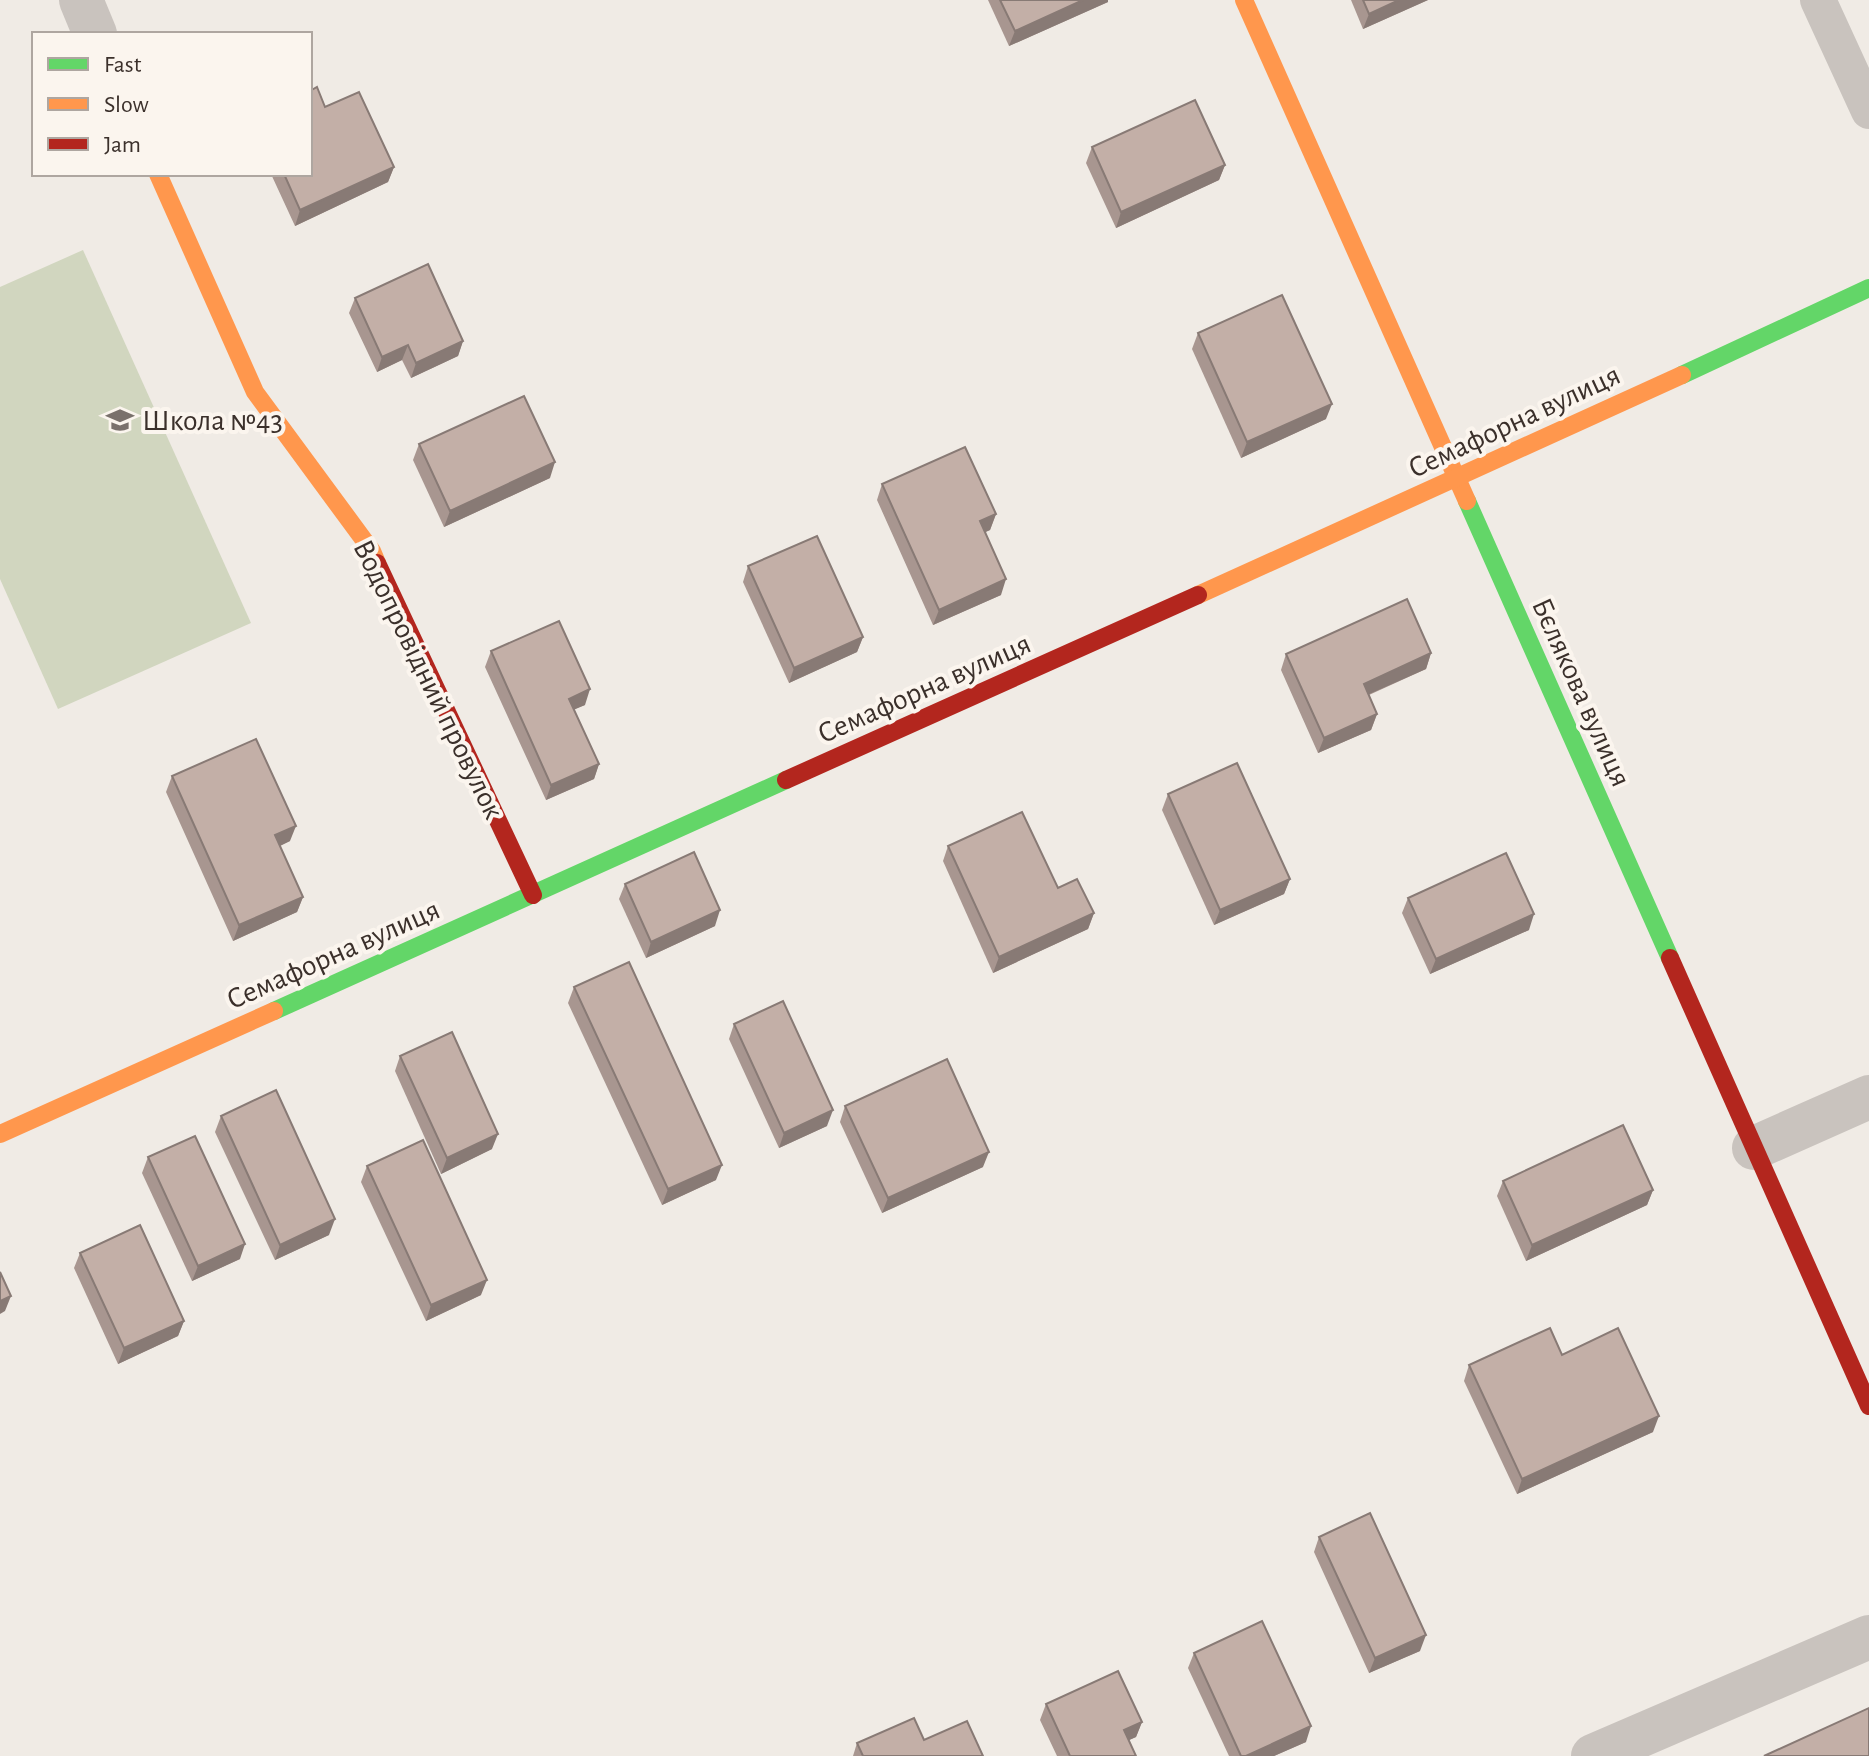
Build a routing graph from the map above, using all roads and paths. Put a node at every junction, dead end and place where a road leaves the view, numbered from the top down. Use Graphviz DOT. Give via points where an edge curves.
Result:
graph roads {
  1 [pos="81,0"];
  2 [pos="1244,0"];
  3 [pos="1818,0"];
  4 [pos="94,32"];
  5 [pos="1869,111"];
  6 [pos="159,176"];
  7 [pos="1869,288"];
  8 [pos="1457,479"];
  9 [pos="533,895"];
  10 [pos="1869,1097"];
  11 [pos="0,1134"];
  12 [pos="1754,1148"];
  13 [pos="1869,1406"];
  14 [pos="1869,1637"];
  15 [pos="1593,1756"];
  1 -- 4 [label="street"];
  2 -- 8 [label="street, Бєлякова вулиця"];
  3 -- 5 [label="lane"];
  6 -- 9 [label="street, Водопровідний провулок" via="255,392 372,551"];
  7 -- 8 [label="street, Семафорна вулиця"];
  8 -- 9 [label="street, Семафорна вулиця"];
  8 -- 12 [label="street, Бєлякова вулиця"];
  9 -- 11 [label="street, Семафорна вулиця"];
  10 -- 12 [label="street"];
  12 -- 13 [label="street, Бєлякова вулиця"];
  14 -- 15 [label="street"];
}
